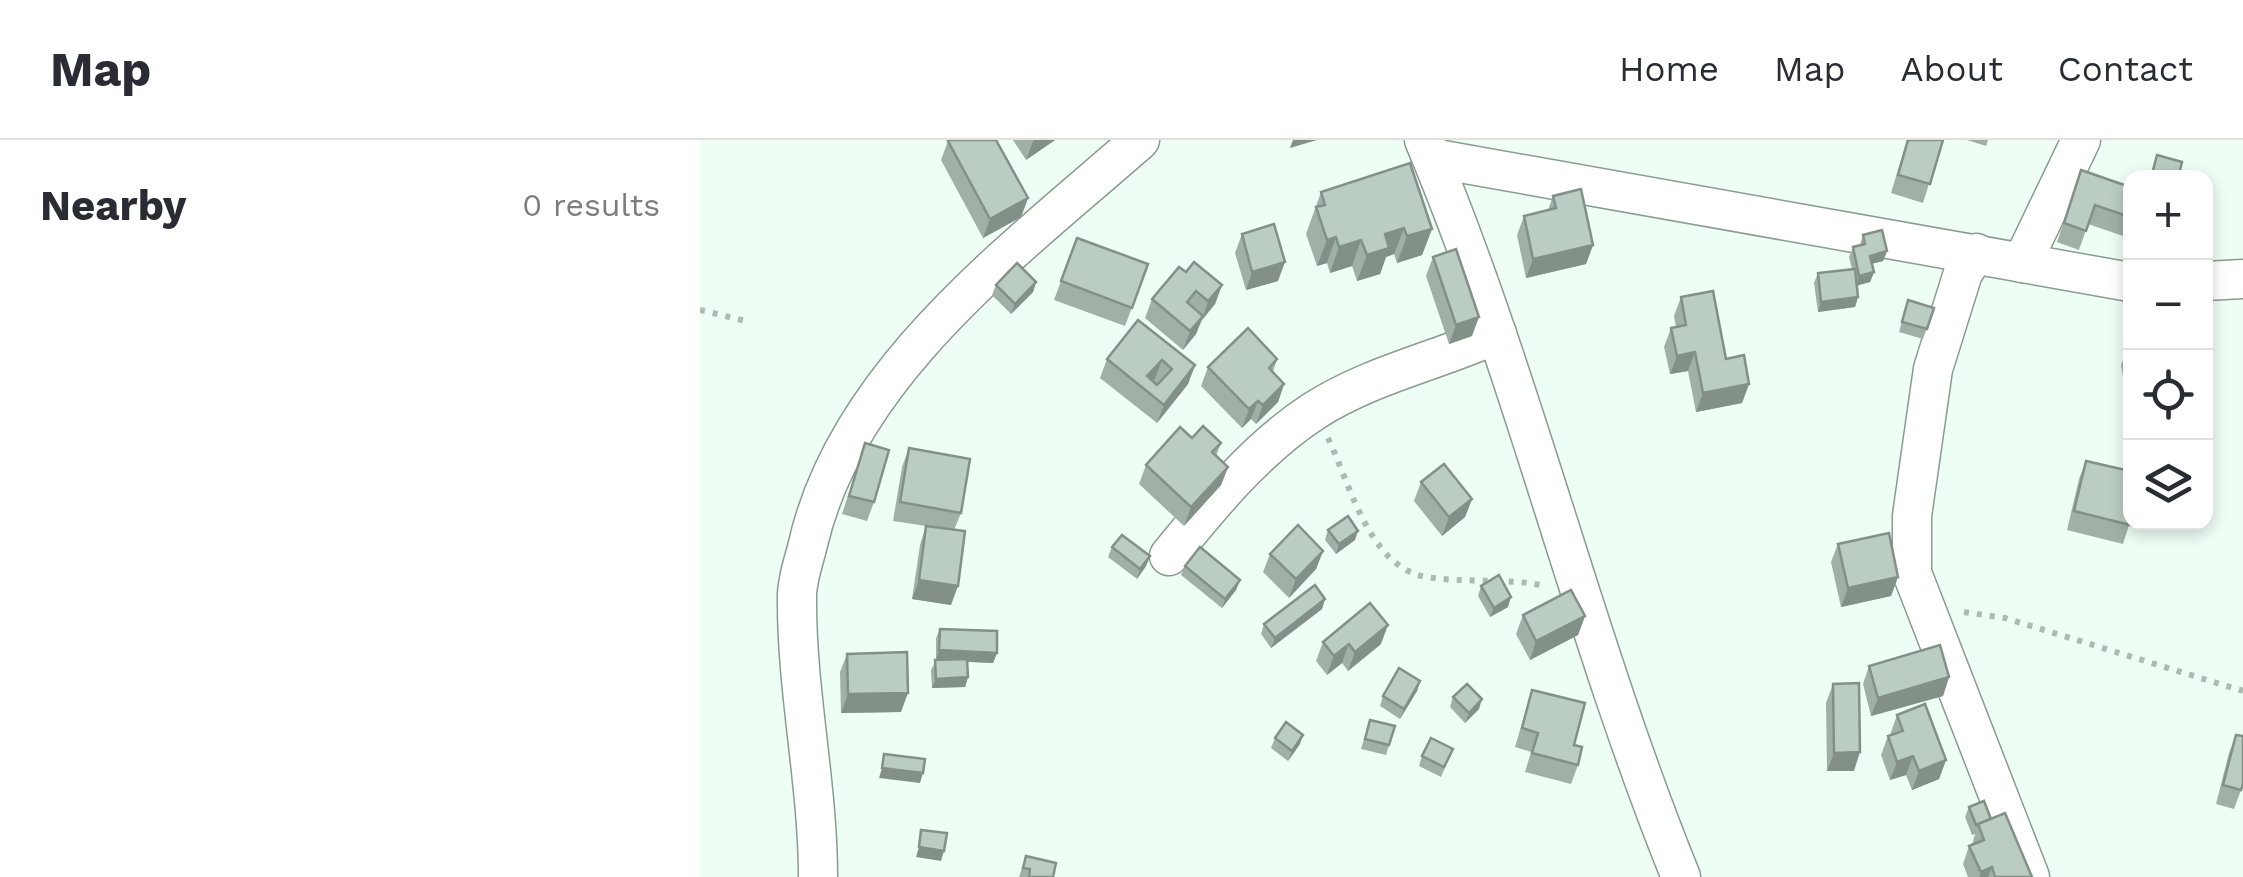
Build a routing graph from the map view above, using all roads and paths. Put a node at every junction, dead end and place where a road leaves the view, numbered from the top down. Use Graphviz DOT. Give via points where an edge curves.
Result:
graph roads {
  1 [pos="1140,140"];
  2 [pos="2081,140"];
  3 [pos="1428,149"];
  4 [pos="1976,253"];
  5 [pos="2022,263"];
  6 [pos="2243,279"];
  7 [pos="2123,281"];
  8 [pos="2213,281"];
  9 [pos="700,310"];
  10 [pos="746,321"];
  11 [pos="1497,334"];
  12 [pos="1315,410"];
  13 [pos="1168,556"];
  14 [pos="1582,593"];
  15 [pos="1923,606"];
  16 [pos="2243,691"];
  17 [pos="818,877"];
  18 [pos="1681,877"];
  19 [pos="2030,877"];
  1 -- 17 [label="street" via="982,275 842,450 815,510 797,592"];
  2 -- 5 [label="street"];
  3 -- 4 [label="street"];
  3 -- 11 [label="street"];
  4 -- 5 [label="street"];
  4 -- 15 [label="street" via="1945,320 1922,431 1912,572"];
  5 -- 7 [label="street"];
  6 -- 8 [label="street"];
  9 -- 10 [label="path"];
  11 -- 12 [label="street"];
  11 -- 14 [label="street"];
  12 -- 13 [label="street" via="1264,450"];
  12 -- 14 [label="path" via="1372,533 1393,563 1428,577 1526,582"];
  14 -- 18 [label="street"];
  15 -- 16 [label="path" via="2005,618"];
  15 -- 19 [label="street"];
}
